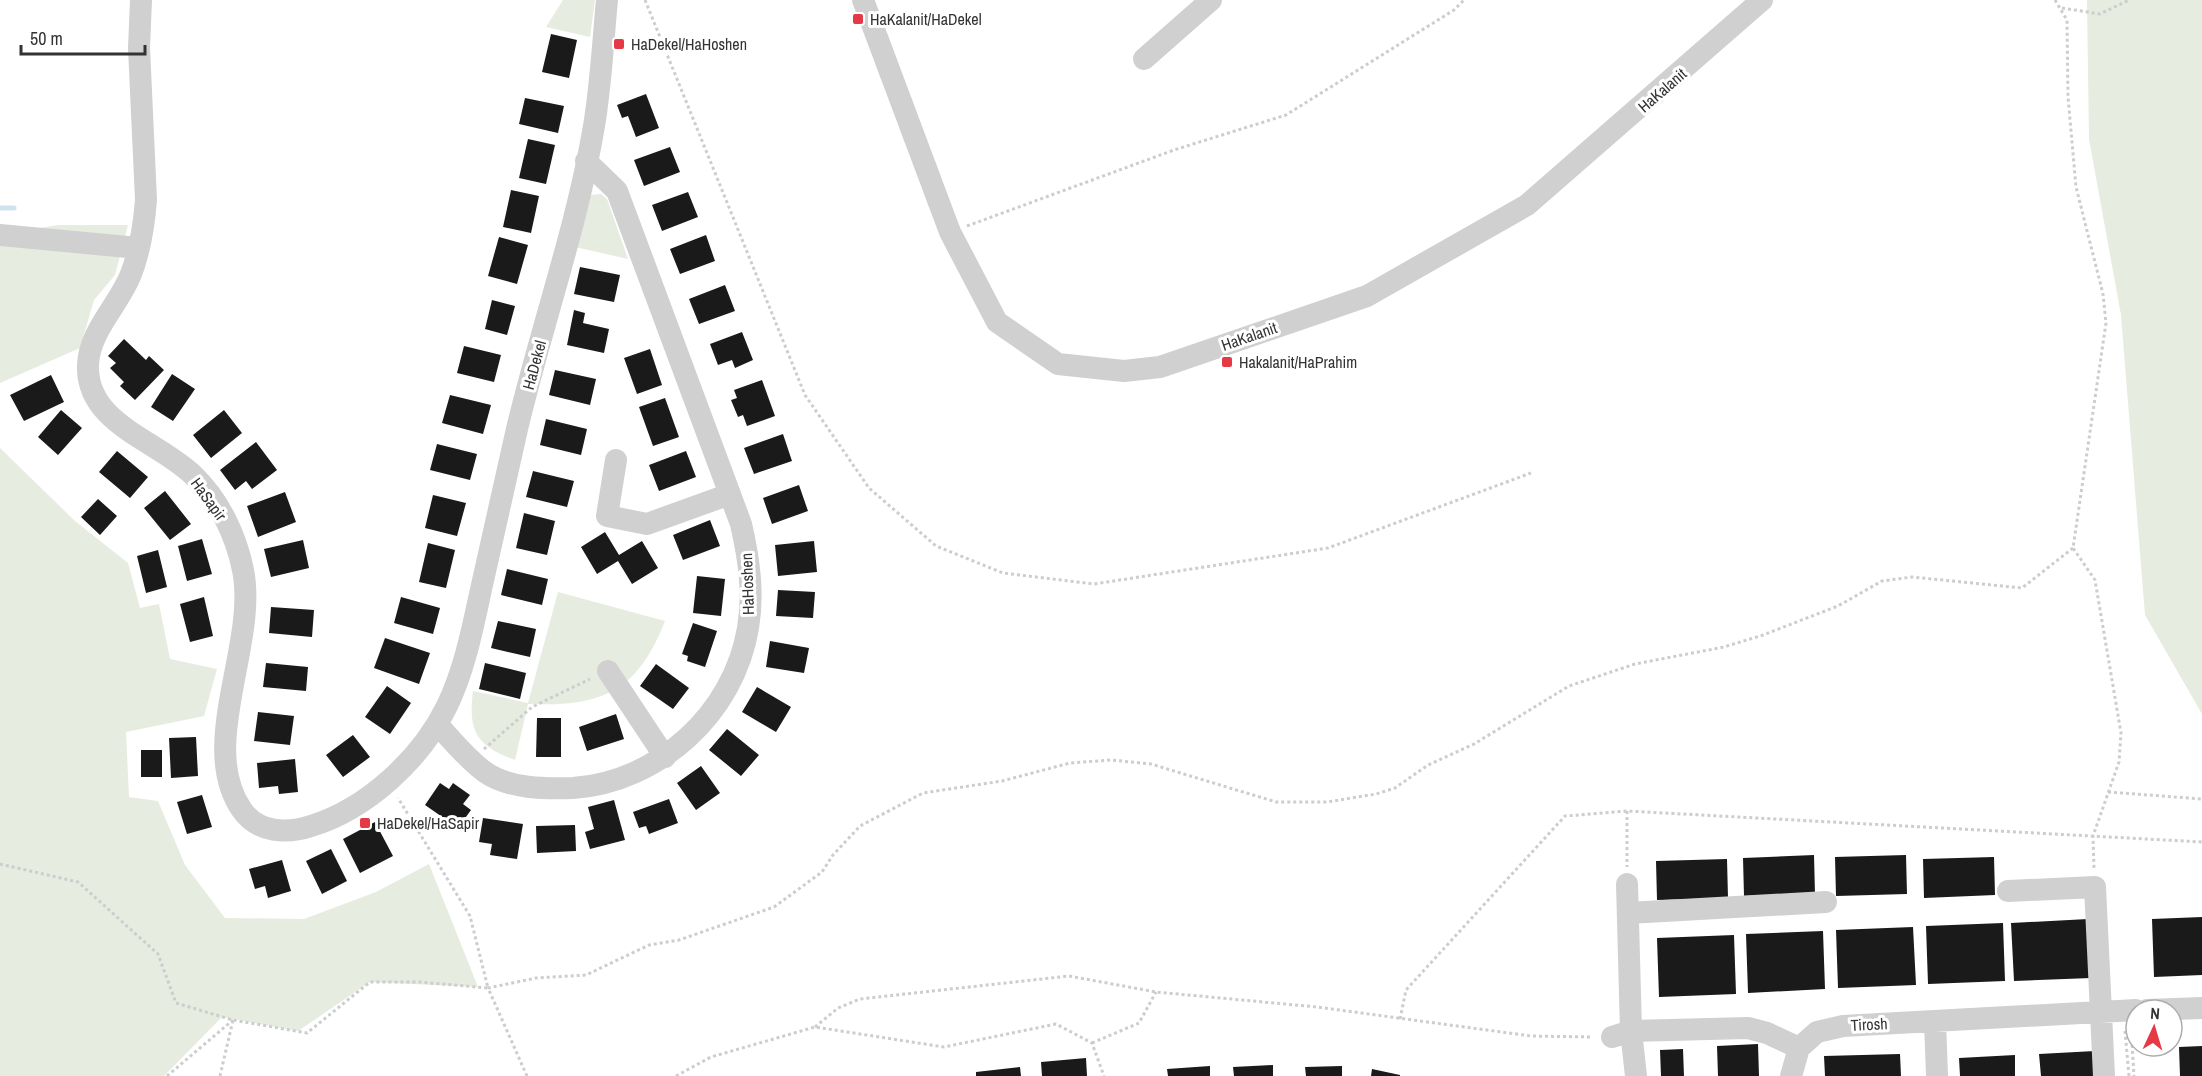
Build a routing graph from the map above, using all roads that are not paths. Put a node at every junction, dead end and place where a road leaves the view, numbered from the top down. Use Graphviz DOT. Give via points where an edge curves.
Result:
graph roads {
  1 [pos="141,0"];
  2 [pos="607,0"];
  3 [pos="863,0"];
  4 [pos="1211,0"];
  5 [pos="1762,0"];
  6 [pos="1144,59"];
  7 [pos="586,161"];
  8 [pos="0,235"];
  9 [pos="138,249"];
  10 [pos="616,460"];
  11 [pos="730,494"];
  12 [pos="608,671"];
  13 [pos="437,724"];
  14 [pos="665,756"];
  15 [pos="1627,884"];
  16 [pos="2008,891"];
  17 [pos="1826,902"];
  18 [pos="1628,913"];
  19 [pos="2202,1008"];
  20 [pos="2184,1009"];
  21 [pos="2124,1010"];
  22 [pos="2101,1011"];
  23 [pos="1935,1021"];
  24 [pos="1622,1034"];
  25 [pos="1799,1048"];
  26 [pos="1636,1076"];
  27 [pos="1791,1076"];
  28 [pos="1937,1076"];
  29 [pos="2104,1076"];
  1 -- 9 [label="street, HaSapir" via="139,48 146,200"];
  2 -- 7 [label="street, HaDekel" via="599,89"];
  3 -- 5 [label="street, HaKalanit" via="950,232 997,322 1058,364 1124,371 1160,367 1367,296 1527,205"];
  4 -- 6 [label="street"];
  7 -- 11 [label="street, HaHoshen" via="617,191"];
  7 -- 13 [label="street, HaDekel" via="518,425 470,640 452,695"];
  8 -- 9 [label="street"];
  9 -- 13 [label="street, HaSapir" via="131,275 90,349 88,379 102,409 196,478 213,498 236,542 247,601 226,765 242,810 253,822 287,831 328,820 380,788"];
  10 -- 11 [label="street" via="607,516 647,524"];
  11 -- 14 [label="street, HaHoshen" via="741,524 750,570 751,599 744,646 732,680 717,703 685,742"];
  12 -- 14 [label="street"];
  13 -- 14 [label="street, HaHoshen" via="486,773 508,782 554,789 602,783 632,774"];
  15 -- 18 [label="street"];
  16 -- 22 [label="street" via="2095,887"];
  17 -- 18 [label="street"];
  18 -- 24 [label="street"];
  19 -- 20 [label="street, Tirosh"];
  21 -- 22 [label="street, Tirosh"];
  22 -- 23 [label="street, Tirosh"];
  22 -- 29 [label="street"];
  23 -- 25 [label="street, Tirosh" via="1827,1028"];
  23 -- 28 [label="street"];
  24 -- 25 [label="street" via="1748,1028"];
  24 -- 26 [label="street"];
  25 -- 27 [label="street"];
}
